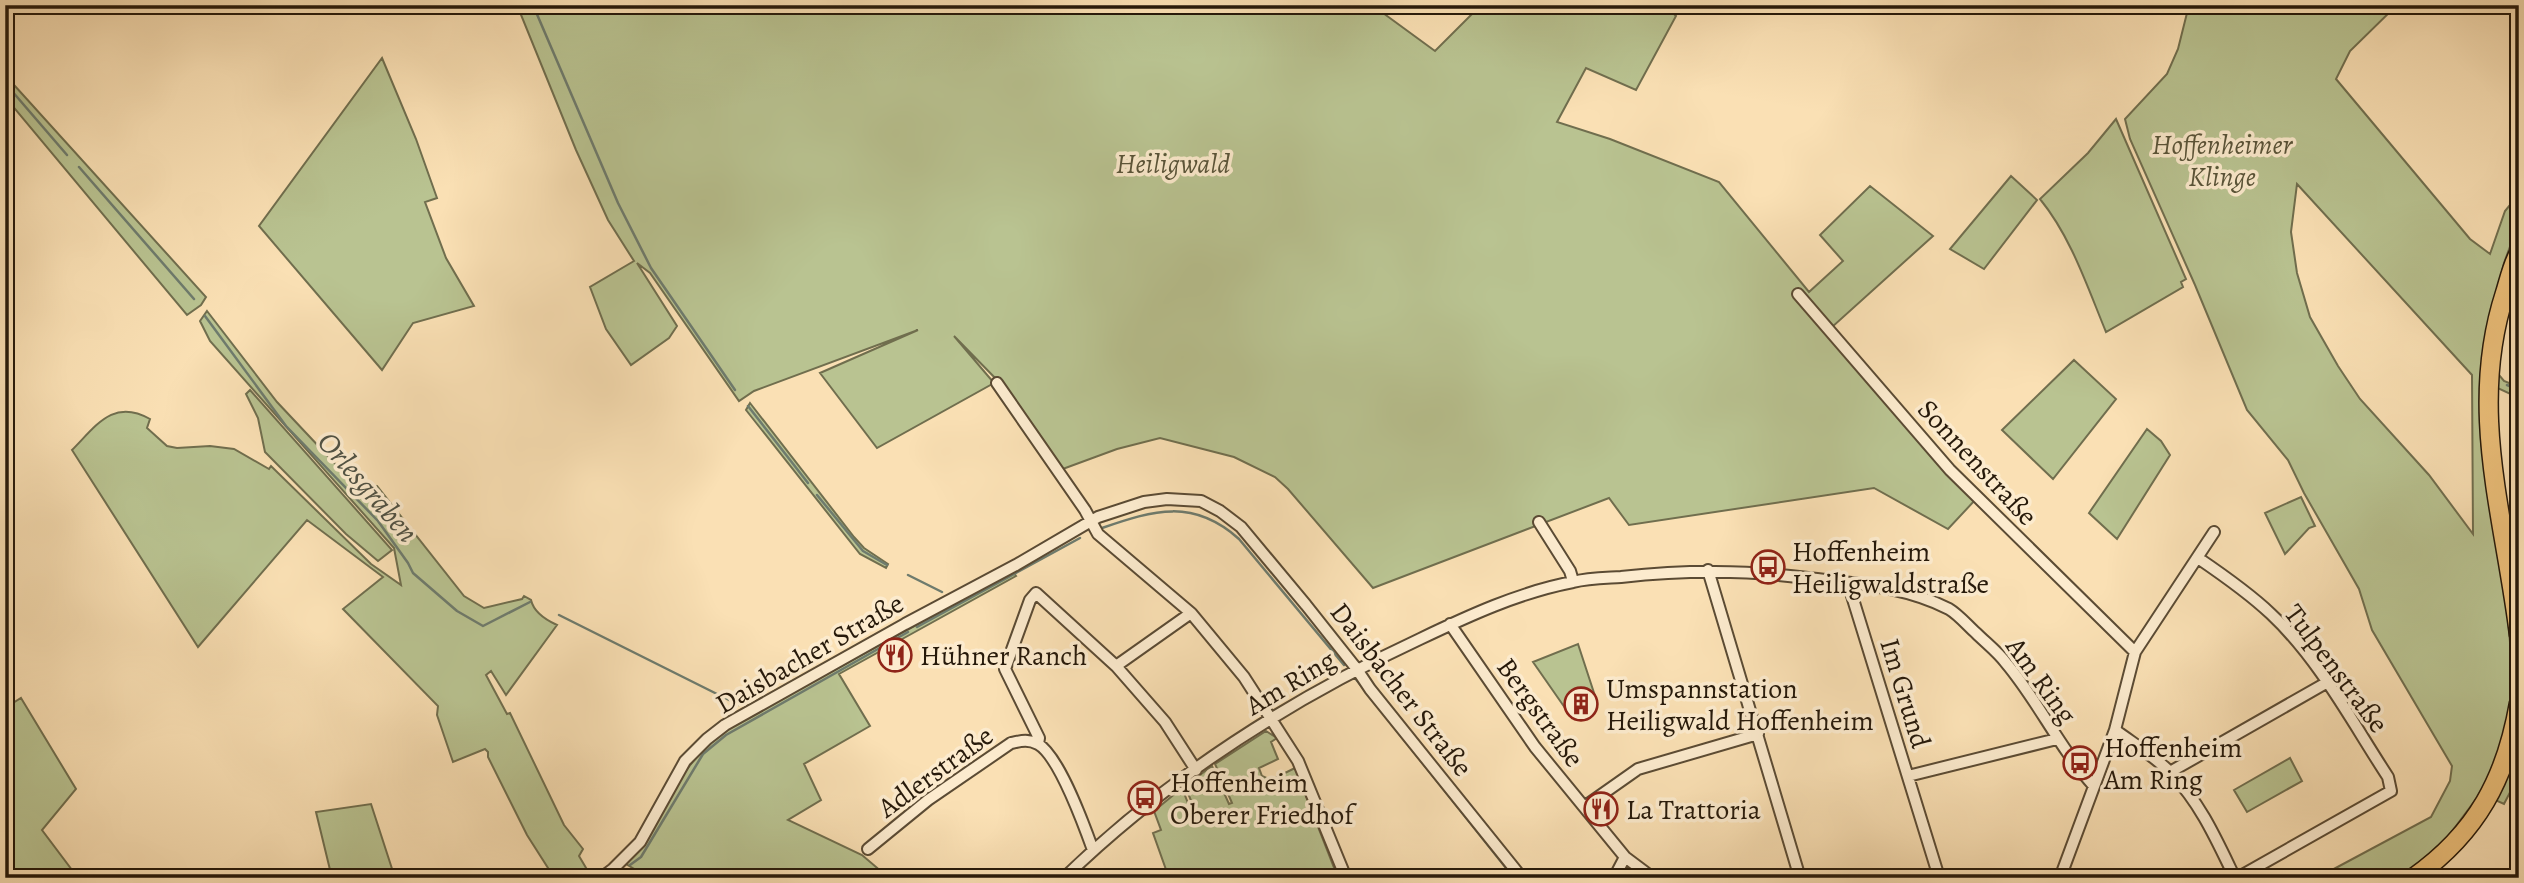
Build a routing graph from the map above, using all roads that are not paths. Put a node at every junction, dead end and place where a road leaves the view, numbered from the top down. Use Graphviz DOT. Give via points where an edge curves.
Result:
graph roads {
  1 [pos="2519,253"];
  2 [pos="1798,294"];
  3 [pos="996,383"];
  4 [pos="1090,522"];
  5 [pos="1539,522"];
  6 [pos="2214,532"];
  7 [pos="2198,558"];
  8 [pos="1708,570"];
  9 [pos="1573,582"];
  10 [pos="1848,583"];
  11 [pos="1191,613"];
  12 [pos="1450,624"];
  13 [pos="2519,635"];
  14 [pos="2135,652"];
  15 [pos="1116,666"];
  16 [pos="1356,668"];
  17 [pos="2326,683"];
  18 [pos="2519,702"];
  19 [pos="1270,718"];
  20 [pos="2115,730"];
  21 [pos="1758,734"];
  22 [pos="2057,739"];
  23 [pos="1038,744"];
  24 [pos="1196,770"];
  25 [pos="2170,772"];
  26 [pos="1908,776"];
  27 [pos="2094,786"];
  28 [pos="1584,807"];
  29 [pos="868,849"];
  30 [pos="1093,850"];
  31 [pos="1625,857"];
  32 [pos="1938,874"];
  33 [pos="601,878"];
  34 [pos="1065,878"];
  35 [pos="1346,878"];
  36 [pos="1522,878"];
  37 [pos="1614,878"];
  38 [pos="1653,878"];
  39 [pos="1800,878"];
  40 [pos="2060,878"];
  41 [pos="2236,878"];
  42 [pos="2413,878"];
  1 -- 13 [label="main road" via="2497,316 2487,384 2493,475"];
  2 -- 14 [label="street, Sonnenstraße" via="1950,471"];
  3 -- 4 [label="street"];
  4 -- 11 [label="street" via="1098,534"];
  4 -- 16 [label="street, Daisbacher Straße" via="1144,502 1167,499 1201,501 1220,511 1241,527"];
  4 -- 33 [label="street, Daisbacher Straße" via="744,713 707,738 685,761 640,842"];
  5 -- 9 [label="street"];
  6 -- 7 [label="street"];
  7 -- 14 [label="street"];
  7 -- 17 [label="street, Tulpenstraße" via="2272,614"];
  8 -- 9 [label="street, Am Ring"];
  8 -- 10 [label="street, Am Ring"];
  8 -- 21 [label="street"];
  9 -- 12 [label="street, Am Ring"];
  10 -- 22 [label="street, Am Ring" via="1900,589 1951,610 2006,662"];
  10 -- 26 [label="street, Im Grund"];
  11 -- 15 [label="street"];
  11 -- 19 [label="street" via="1244,677"];
  12 -- 16 [label="street, Am Ring"];
  12 -- 28 [label="street, Bergstraße" via="1535,747"];
  14 -- 20 [label="street"];
  15 -- 23 [label="street" via="1036,593 1005,669"];
  15 -- 24 [label="street" via="1165,722"];
  16 -- 19 [label="street, Am Ring"];
  16 -- 36 [label="street, Daisbacher Straße"];
  17 -- 25 [label="street"];
  17 -- 41 [label="street, Tulpenstraße" via="2388,776 2391,791"];
  18 -- 42 [label="main road" via="2505,764 2481,810 2449,848"];
  19 -- 24 [label="street, Am Ring"];
  19 -- 35 [label="street" via="1298,761"];
  20 -- 25 [label="street"];
  20 -- 27 [label="street"];
  21 -- 28 [label="street" via="1638,769"];
  21 -- 39 [label="street"];
  22 -- 26 [label="street, Im Grund"];
  22 -- 27 [label="street, Am Ring"];
  23 -- 29 [label="street, Adlerstraße" via="1011,743 928,800"];
  23 -- 30 [label="street, Adlerstraße" via="1076,804"];
  24 -- 30 [label="street, Am Ring"];
  25 -- 41 [label="street" via="2193,798"];
  26 -- 32 [label="street, Im Grund"];
  27 -- 40 [label="street"];
  28 -- 31 [label="street, Bergstraße"];
  30 -- 34 [label="street, Am Ring"];
  31 -- 37 [label="street"];
  31 -- 38 [label="street, Bergstraße"];
}
